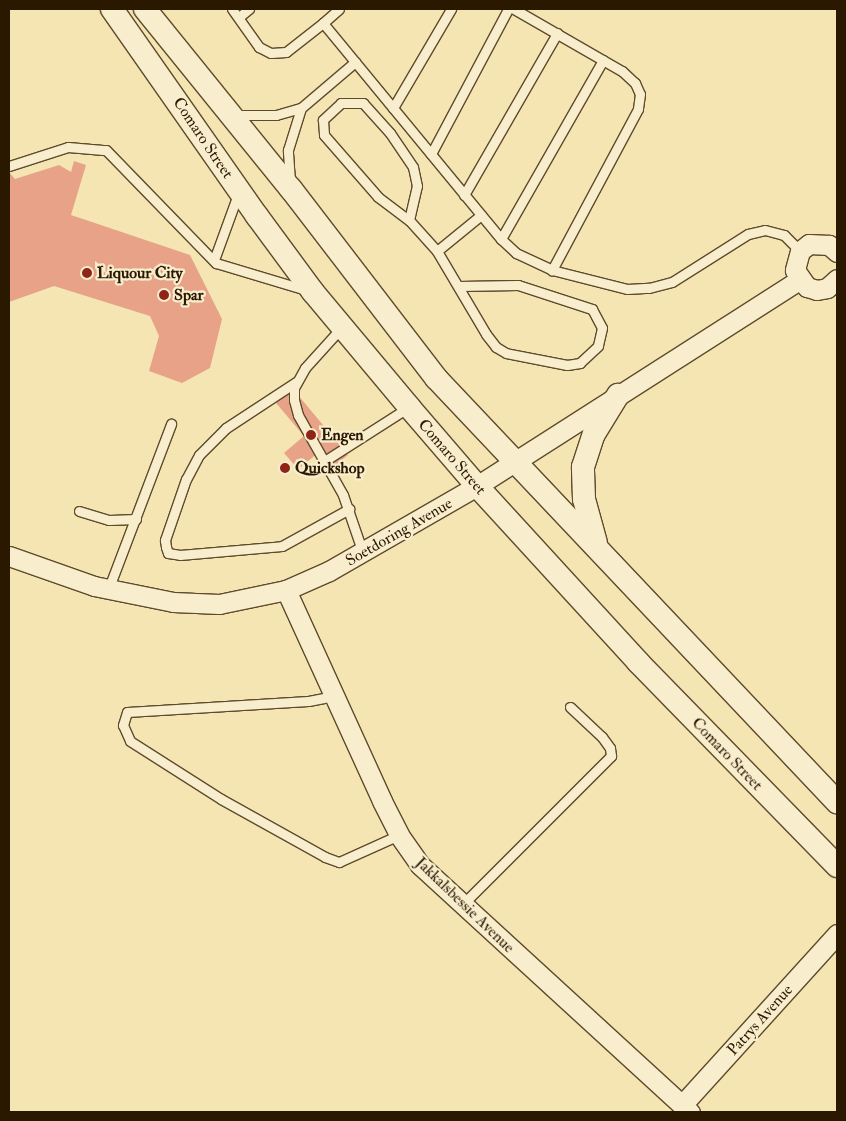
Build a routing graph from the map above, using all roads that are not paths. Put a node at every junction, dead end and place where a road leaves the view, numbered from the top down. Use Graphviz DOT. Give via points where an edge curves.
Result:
graph roads {
  1 [pos="112,9"];
  2 [pos="145,9"];
  3 [pos="232,9"];
  4 [pos="249,9"];
  5 [pos="339,9"];
  6 [pos="451,9"];
  7 [pos="508,9"];
  8 [pos="514,9"];
  9 [pos="239,16"];
  10 [pos="323,23"];
  11 [pos="557,34"];
  12 [pos="603,60"];
  13 [pos="356,62"];
  14 [pos="301,108"];
  15 [pos="393,108"];
  16 [pos="233,115"];
  17 [pos="431,154"];
  18 [pos="9,166"];
  19 [pos="291,189"];
  20 [pos="239,191"];
  21 [pos="464,195"];
  22 [pos="481,215"];
  23 [pos="409,220"];
  24 [pos="501,239"];
  25 [pos="835,244"];
  26 [pos="800,250"];
  27 [pos="437,251"];
  28 [pos="215,261"];
  29 [pos="552,270"];
  30 [pos="799,280"];
  31 [pos="837,281"];
  32 [pos="459,286"];
  33 [pos="313,292"];
  34 [pos="342,327"];
  35 [pos="296,382"];
  36 [pos="618,395"];
  37 [pos="409,407"];
  38 [pos="172,424"];
  39 [pos="326,460"];
  40 [pos="512,461"];
  41 [pos="476,486"];
  42 [pos="349,510"];
  43 [pos="79,511"];
  44 [pos="136,519"];
  45 [pos="596,544"];
  46 [pos="363,553"];
  47 [pos="9,556"];
  48 [pos="108,590"];
  49 [pos="286,590"];
  50 [pos="334,696"];
  51 [pos="570,707"];
  52 [pos="837,802"];
  53 [pos="399,835"];
  54 [pos="837,866"];
  55 [pos="462,905"];
  56 [pos="837,934"];
  57 [pos="686,1109"];
  1 -- 20 [label="street, Comaro Street"];
  2 -- 16 [label="street, Comaro Street"];
  3 -- 9 [label="lane"];
  4 -- 9 [label="lane"];
  5 -- 10 [label="lane"];
  6 -- 15 [label="lane"];
  7 -- 17 [label="lane"];
  8 -- 11 [label="lane"];
  9 -- 10 [label="lane" via="259,47 271,53 286,52"];
  10 -- 13 [label="lane"];
  11 -- 12 [label="lane"];
  11 -- 21 [label="lane"];
  12 -- 24 [label="lane"];
  12 -- 29 [label="lane" via="635,83 640,94 638,109"];
  13 -- 14 [label="lane"];
  13 -- 15 [label="lane"];
  14 -- 16 [label="lane" via="276,115"];
  14 -- 19 [label="lane" via="288,150"];
  15 -- 17 [label="lane"];
  16 -- 19 [label="street, Comaro Street"];
  17 -- 21 [label="lane"];
  18 -- 28 [label="lane" via="68,147 106,150"];
  19 -- 40 [label="street, Comaro Street" via="436,378"];
  20 -- 28 [label="lane"];
  20 -- 33 [label="street, Comaro Street"];
  21 -- 22 [label="lane"];
  22 -- 24 [label="lane"];
  22 -- 27 [label="lane"];
  23 -- 23 [label="lane" via="378,197 324,135 323,120 341,103 363,103 390,133 413,167 417,186"];
  23 -- 27 [label="lane"];
  24 -- 29 [label="lane" via="516,254"];
  25 -- 26 [label="street" via="809,244"];
  26 -- 29 [label="lane" via="784,235 765,230 748,234 672,282 649,288 627,289"];
  26 -- 30 [label="street" via="795,265"];
  27 -- 32 [label="lane"];
  28 -- 33 [label="lane"];
  30 -- 31 [label="street" via="817,290"];
  30 -- 36 [label="street, Soetdoring Avenue"];
  32 -- 32 [label="lane" via="518,286 592,309 602,328 598,346 580,363 567,364 506,352 496,347 486,334"];
  33 -- 34 [label="street, Comaro Street"];
  34 -- 35 [label="lane"];
  34 -- 37 [label="street, Comaro Street"];
  35 -- 39 [label="lane" via="294,400 298,415"];
  35 -- 42 [label="lane" via="226,428 200,455 186,479 165,540 168,552 180,555 282,546"];
  36 -- 40 [label="street, Soetdoring Avenue"];
  36 -- 45 [label="street" via="594,434 582,467 584,499"];
  37 -- 39 [label="lane"];
  37 -- 41 [label="street, Comaro Street"];
  38 -- 44 [label="lane"];
  39 -- 42 [label="lane"];
  40 -- 41 [label="street, Soetdoring Avenue"];
  40 -- 45 [label="street, Comaro Street"];
  41 -- 46 [label="street, Soetdoring Avenue"];
  41 -- 54 [label="street, Comaro Street" via="689,716"];
  42 -- 46 [label="lane"];
  43 -- 44 [label="lane" via="109,520"];
  44 -- 48 [label="lane"];
  45 -- 52 [label="street, Comaro Street" via="760,724"];
  46 -- 49 [label="street, Soetdoring Avenue"];
  47 -- 48 [label="street, Soetdoring Avenue"];
  48 -- 49 [label="street, Soetdoring Avenue" via="173,602 219,604"];
  49 -- 50 [label="street, Jakkalsbessie Avenue"];
  50 -- 53 [label="street, Jakkalsbessie Avenue"];
  50 -- 53 [label="lane" via="308,701 127,712 123,725 130,741 221,799 325,857 339,862"];
  51 -- 55 [label="lane" via="602,737 610,748 610,756"];
  53 -- 55 [label="street, Jakkalsbessie Avenue" via="420,865"];
  55 -- 57 [label="street, Jakkalsbessie Avenue"];
  56 -- 57 [label="street, Patrys Avenue"];
}
